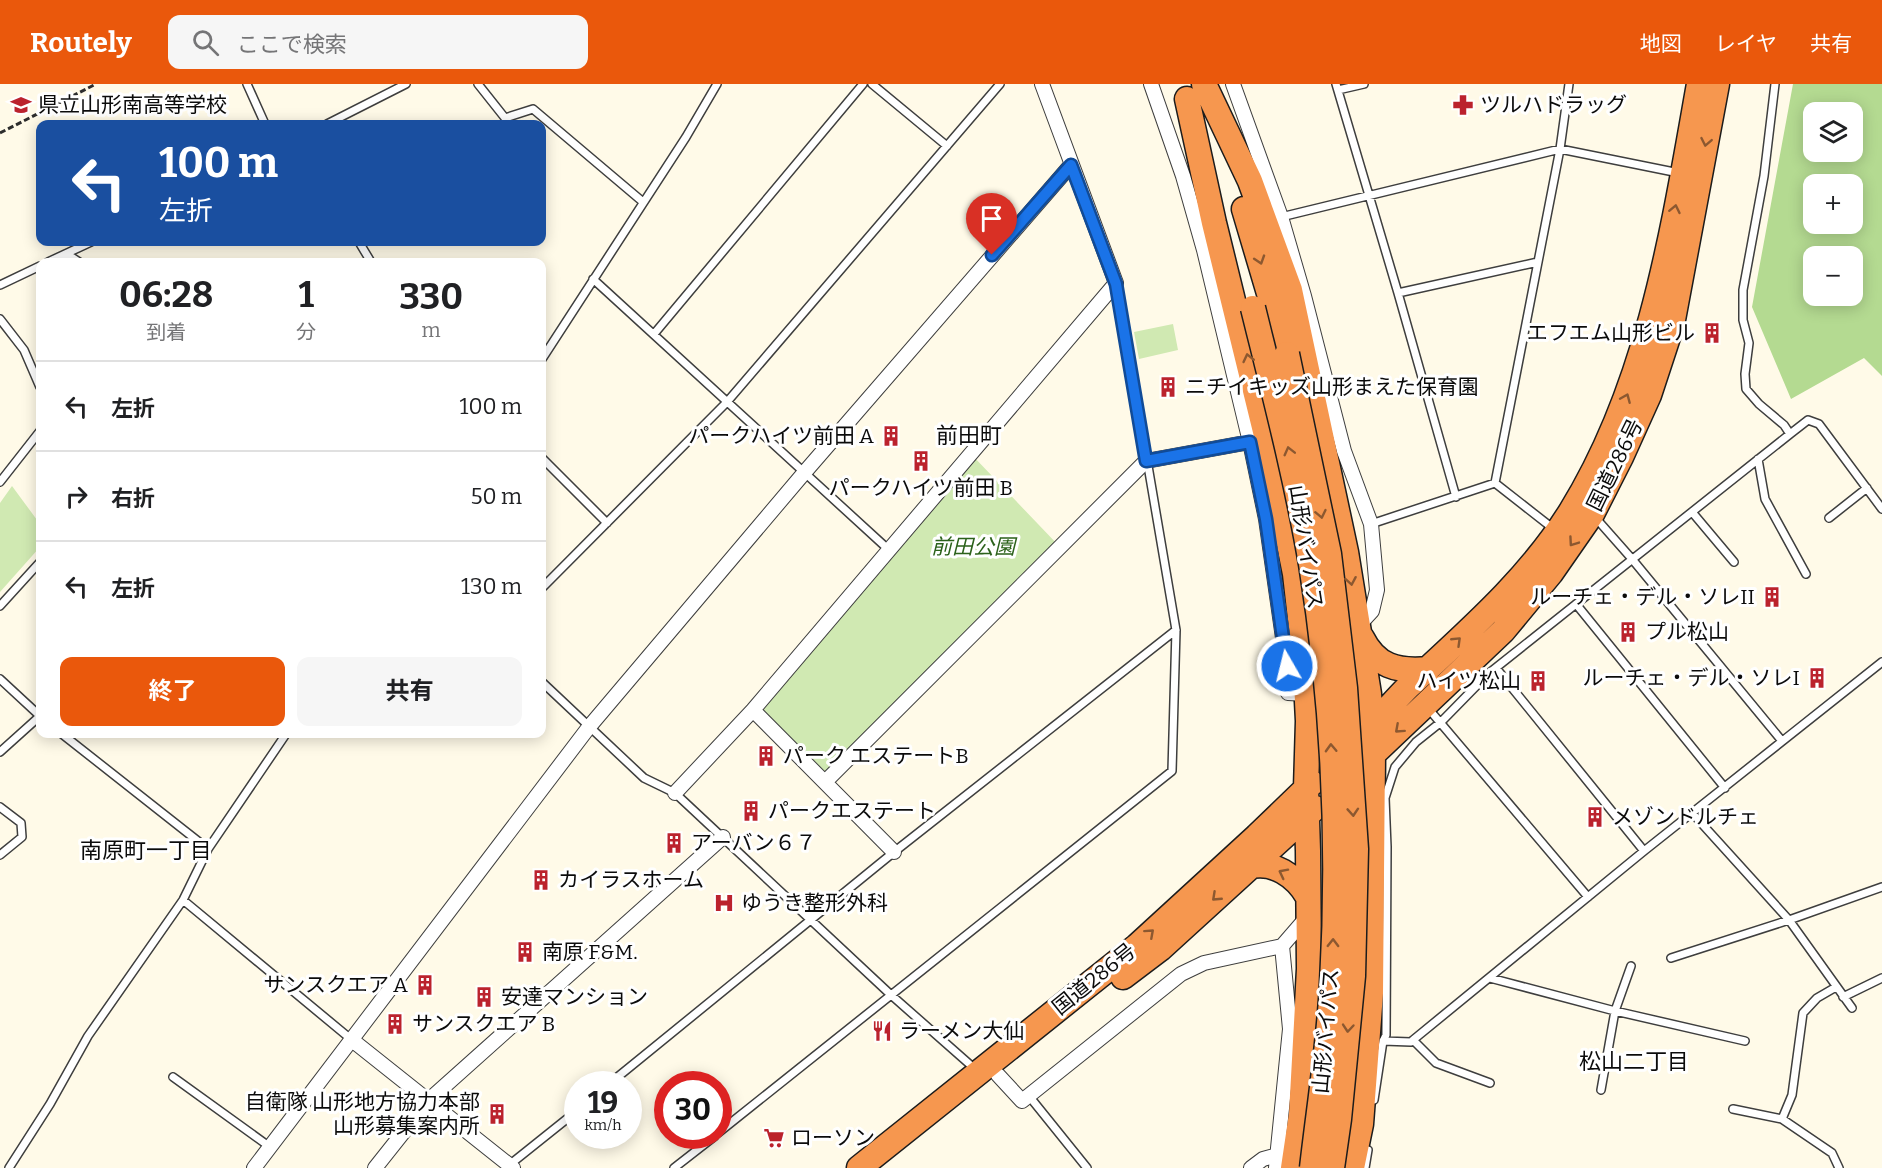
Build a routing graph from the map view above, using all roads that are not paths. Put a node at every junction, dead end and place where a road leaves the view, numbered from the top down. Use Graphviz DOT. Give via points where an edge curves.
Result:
graph roads {
  1 [pos="247,84"];
  2 [pos="406,84"];
  3 [pos="478,84"];
  4 [pos="717,84"];
  5 [pos="863,84"];
  6 [pos="872,84"];
  7 [pos="1000,84"];
  8 [pos="1042,84"];
  9 [pos="1151,84"];
  10 [pos="1233,84"];
  11 [pos="1364,84"];
  12 [pos="1569,84"];
  13 [pos="1699,84"];
  14 [pos="1717,84"];
  15 [pos="1775,84"];
  16 [pos="1337,87"];
  17 [pos="1194,88"];
  18 [pos="263,120"];
  19 [pos="335,120"];
  20 [pos="947,146"];
  21 [pos="1560,148"];
  22 [pos="1071,165"];
  23 [pos="1691,175"];
  24 [pos="1369,194"];
  25 [pos="643,202"];
  26 [pos="1281,217"];
  27 [pos="83,246"];
  28 [pos="67,254"];
  29 [pos="58,258"];
  30 [pos="73,258"];
  31 [pos="1538,262"];
  32 [pos="36,268"];
  33 [pos="593,279"];
  34 [pos="1116,284"];
  35 [pos="0,285"];
  36 [pos="1398,293"];
  37 [pos="0,320"];
  38 [pos="654,334"];
  39 [pos="546,353"];
  40 [pos="36,378"];
  41 [pos="727,402"];
  42 [pos="1790,434"];
  43 [pos="36,436"];
  44 [pos="1250,442"];
  45 [pos="1758,459"];
  46 [pos="1146,461"];
  47 [pos="546,462"];
  48 [pos="804,473"];
  49 [pos="0,482"];
  50 [pos="1496,483"];
  51 [pos="1867,488"];
  52 [pos="1456,497"];
  53 [pos="1882,509"];
  54 [pos="1692,512"];
  55 [pos="1592,514"];
  56 [pos="1829,518"];
  57 [pos="607,523"];
  58 [pos="1371,524"];
  59 [pos="1556,531"];
  60 [pos="889,550"];
  61 [pos="1632,559"];
  62 [pos="1734,562"];
  63 [pos="36,566"];
  64 [pos="1806,574"];
  65 [pos="546,584"];
  66 [pos="1576,604"];
  67 [pos="0,606"];
  68 [pos="1176,630"];
  69 [pos="1360,630"];
  70 [pos="1882,662"];
  71 [pos="1496,668"];
  72 [pos="1428,669"];
  73 [pos="1488,674"];
  74 [pos="0,679"];
  75 [pos="1448,684"];
  76 [pos="546,686"];
  77 [pos="1307,694"];
  78 [pos="753,710"];
  79 [pos="36,712"];
  80 [pos="1433,714"];
  81 [pos="36,720"];
  82 [pos="589,727"];
  83 [pos="67,738"];
  84 [pos="283,738"];
  85 [pos="1782,741"];
  86 [pos="1366,746"];
  87 [pos="0,752"];
  88 [pos="825,782"];
  89 [pos="1725,788"];
  90 [pos="675,794"];
  91 [pos="1312,796"];
  92 [pos="0,807"];
  93 [pos="1693,814"];
  94 [pos="723,837"];
  95 [pos="208,849"];
  96 [pos="1644,851"];
  97 [pos="894,852"];
  98 [pos="0,855"];
  99 [pos="1248,867"];
  100 [pos="1882,887"];
  101 [pos="1588,897"];
  102 [pos="183,900"];
  103 [pos="1309,906"];
  104 [pos="812,920"];
  105 [pos="1789,920"];
  106 [pos="1282,946"];
  107 [pos="1671,958"];
  108 [pos="1631,966"];
  109 [pos="1490,978"];
  110 [pos="1882,978"];
  111 [pos="1836,987"];
  112 [pos="890,994"];
  113 [pos="1843,997"];
  114 [pos="1852,1008"];
  115 [pos="1615,1011"];
  116 [pos="352,1040"];
  117 [pos="1413,1040"];
  118 [pos="1383,1041"];
  119 [pos="1745,1041"];
  120 [pos="625,1071"];
  121 [pos="989,1074"];
  122 [pos="173,1077"];
  123 [pos="1490,1083"];
  124 [pos="1601,1090"];
  125 [pos="1029,1096"];
  126 [pos="429,1100"];
  127 [pos="1733,1109"];
  128 [pos="1373,1110"];
  129 [pos="1782,1119"];
  130 [pos="732,1121"];
  131 [pos="564,1122"];
  132 [pos="1368,1145"];
  133 [pos="270,1147"];
  134 [pos="698,1149"];
  135 [pos="1282,1164"];
  136 [pos="509,1167"];
  137 [pos="9,1168"];
  138 [pos="254,1168"];
  139 [pos="375,1168"];
  140 [pos="674,1168"];
  141 [pos="860,1168"];
  142 [pos="880,1168"];
  143 [pos="1087,1168"];
  144 [pos="1251,1168"];
  145 [pos="1312,1168"];
  146 [pos="1332,1168"];
  147 [pos="1352,1168"];
  148 [pos="1365,1168"];
  149 [pos="1839,1168"];
  1 -- 18 [label="lane"];
  2 -- 19 [label="lane"];
  3 -- 25 [label="lane" via="505,118 533,109"];
  4 -- 25 [label="lane"];
  5 -- 38 [label="lane"];
  6 -- 20 [label="lane"];
  7 -- 20 [label="lane"];
  8 -- 22 [label="street"];
  9 -- 44 [label="street" via="1201,239"];
  10 -- 26 [label="street"];
  11 -- 16 [label="lane"];
  12 -- 21 [label="lane"];
  13 -- 23 [label="highway, 国道286号"];
  14 -- 23 [label="highway, 国道286号, one-way"];
  15 -- 42 [label="lane" via="1764,176 1743,290 1743,320 1749,343 1745,374 1746,389"];
  16 -- 24 [label="lane"];
  17 -- 69 [label="highway, one-way" via="1250,181 1290,290"];
  77 -- 17 [label="highway, one-way" via="1295,574 1272,460 1214,223"];
  145 -- 17 [label="highway, 山形バイパス, one-way, bridge" via="1332,984 1335,850 1321,643 1293,466"];
  17 -- 146 [label="highway, 山形バイパス, one-way, bridge" via="1263,269 1287,354 1329,554 1345,688 1356,849 1353,976"];
  20 -- 41 [label="lane"];
  21 -- 23 [label="lane"];
  21 -- 24 [label="lane"];
  21 -- 31 [label="lane"];
  22 -- 34 [label="street"];
  22 -- 48 [label="street"];
  23 -- 55 [label="highway, 国道286号" via="1672,325 1649,395"];
  59 -- 23 [label="highway, 国道286号, one-way" via="1604,451 1632,385"];
  24 -- 26 [label="lane"];
  24 -- 36 [label="lane"];
  25 -- 33 [label="lane"];
  26 -- 58 [label="street" via="1344,451"];
  27 -- 28 [label="lane"];
  28 -- 29 [label="lane"];
  28 -- 30 [label="lane"];
  31 -- 36 [label="lane"];
  31 -- 50 [label="lane"];
  32 -- 35 [label="lane"];
  33 -- 38 [label="lane"];
  33 -- 39 [label="lane"];
  34 -- 46 [label="lane"];
  34 -- 60 [label="street"];
  36 -- 52 [label="lane"];
  37 -- 40 [label="lane" via="24,350"];
  38 -- 41 [label="lane"];
  41 -- 48 [label="lane"];
  41 -- 57 [label="lane"];
  42 -- 45 [label="lane"];
  42 -- 51 [label="lane" via="1808,420 1819,424"];
  43 -- 49 [label="lane"];
  44 -- 46 [label="street"];
  44 -- 77 [label="street" via="1266,519 1288,693"];
  45 -- 54 [label="lane"];
  45 -- 64 [label="lane" via="1764,499"];
  46 -- 68 [label="lane"];
  46 -- 88 [label="street"];
  47 -- 57 [label="lane"];
  48 -- 60 [label="lane"];
  48 -- 82 [label="street"];
  50 -- 52 [label="lane"];
  50 -- 59 [label="lane"];
  51 -- 53 [label="lane"];
  51 -- 56 [label="lane"];
  52 -- 58 [label="lane"];
  54 -- 61 [label="lane"];
  54 -- 62 [label="lane"];
  55 -- 61 [label="lane"];
  55 -- 75 [label="highway, 国道286号, one-way" via="1503,632"];
  57 -- 65 [label="lane"];
  58 -- 69 [label="street" via="1377,590 1372,610"];
  72 -- 59 [label="highway, 国道286号, one-way" via="1523,577"];
  60 -- 78 [label="street"];
  61 -- 66 [label="lane"];
  61 -- 85 [label="lane"];
  63 -- 67 [label="lane"];
  66 -- 71 [label="lane"];
  66 -- 89 [label="lane"];
  68 -- 97 [label="lane"];
  68 -- 112 [label="lane" via="1172,771"];
  69 -- 72 [label="highway" via="1368,651 1378,661 1411,671"];
  69 -- 86 [label="highway" via="1369,694"];
  70 -- 85 [label="lane"];
  71 -- 73 [label="lane"];
  71 -- 96 [label="lane"];
  72 -- 86 [label="highway, 国道286号" via="1406,689"];
  73 -- 75 [label="lane"];
  73 -- 80 [label="lane"];
  74 -- 79 [label="lane"];
  75 -- 80 [label="highway, 国道286号"];
  76 -- 82 [label="lane"];
  77 -- 91 [label="highway"];
  78 -- 88 [label="street"];
  78 -- 90 [label="street"];
  80 -- 86 [label="highway, 国道286号, one-way"];
  80 -- 101 [label="lane"];
  80 -- 118 [label="lane" via="1395,767 1385,798"];
  81 -- 87 [label="lane"];
  82 -- 90 [label="lane" via="644,778"];
  82 -- 116 [label="street"];
  83 -- 95 [label="lane"];
  84 -- 95 [label="lane"];
  85 -- 89 [label="lane"];
  86 -- 147 [label="highway" via="1371,993 1361,1124"];
  88 -- 97 [label="street"];
  89 -- 93 [label="lane"];
  90 -- 94 [label="lane"];
  91 -- 99 [label="highway, 国道286号"];
  91 -- 103 [label="highway"];
  121 -- 91 [label="highway, 国道286号, one-way" via="1257,836"];
  92 -- 98 [label="lane" via="21,824 22,837"];
  93 -- 96 [label="lane"];
  93 -- 105 [label="lane"];
  94 -- 104 [label="lane"];
  94 -- 126 [label="street"];
  95 -- 102 [label="lane"];
  96 -- 101 [label="lane"];
  97 -- 104 [label="lane"];
  103 -- 99 [label="highway, one-way" via="1302,886 1281,871 1261,864"];
  99 -- 121 [label="highway, 国道286号, one-way" via="1160,949"];
  100 -- 105 [label="lane"];
  101 -- 109 [label="lane"];
  102 -- 116 [label="lane"];
  102 -- 137 [label="lane" via="88,1036"];
  103 -- 106 [label="street"];
  103 -- 135 [label="highway" via="1301,1114"];
  104 -- 112 [label="lane"];
  104 -- 120 [label="lane"];
  105 -- 107 [label="lane"];
  105 -- 111 [label="lane"];
  106 -- 125 [label="street" via="1204,963 1181,974"];
  106 -- 135 [label="street" via="1290,1029"];
  108 -- 115 [label="lane"];
  109 -- 115 [label="lane"];
  109 -- 117 [label="lane"];
  110 -- 113 [label="lane"];
  111 -- 113 [label="lane"];
  111 -- 129 [label="lane" via="1817,998 1803,1013 1792,1095"];
  112 -- 121 [label="lane"];
  112 -- 130 [label="lane"];
  113 -- 114 [label="lane"];
  115 -- 119 [label="lane"];
  115 -- 124 [label="lane"];
  116 -- 126 [label="street"];
  116 -- 133 [label="street"];
  117 -- 118 [label="lane"];
  117 -- 123 [label="lane" via="1436,1063"];
  118 -- 128 [label="lane"];
  121 -- 125 [label="street" via="1022,1101"];
  121 -- 141 [label="highway, 国道286号"];
  121 -- 142 [label="highway, 国道286号"];
  122 -- 133 [label="lane"];
  125 -- 143 [label="lane"];
  126 -- 136 [label="street"];
  126 -- 139 [label="street"];
  127 -- 129 [label="lane"];
  129 -- 149 [label="lane" via="1832,1153"];
  131 -- 136 [label="lane"];
  132 -- 148 [label="lane"];
  133 -- 138 [label="street"];
  134 -- 140 [label="lane"];
  135 -- 144 [label="street" via="1263,1159"];
}
